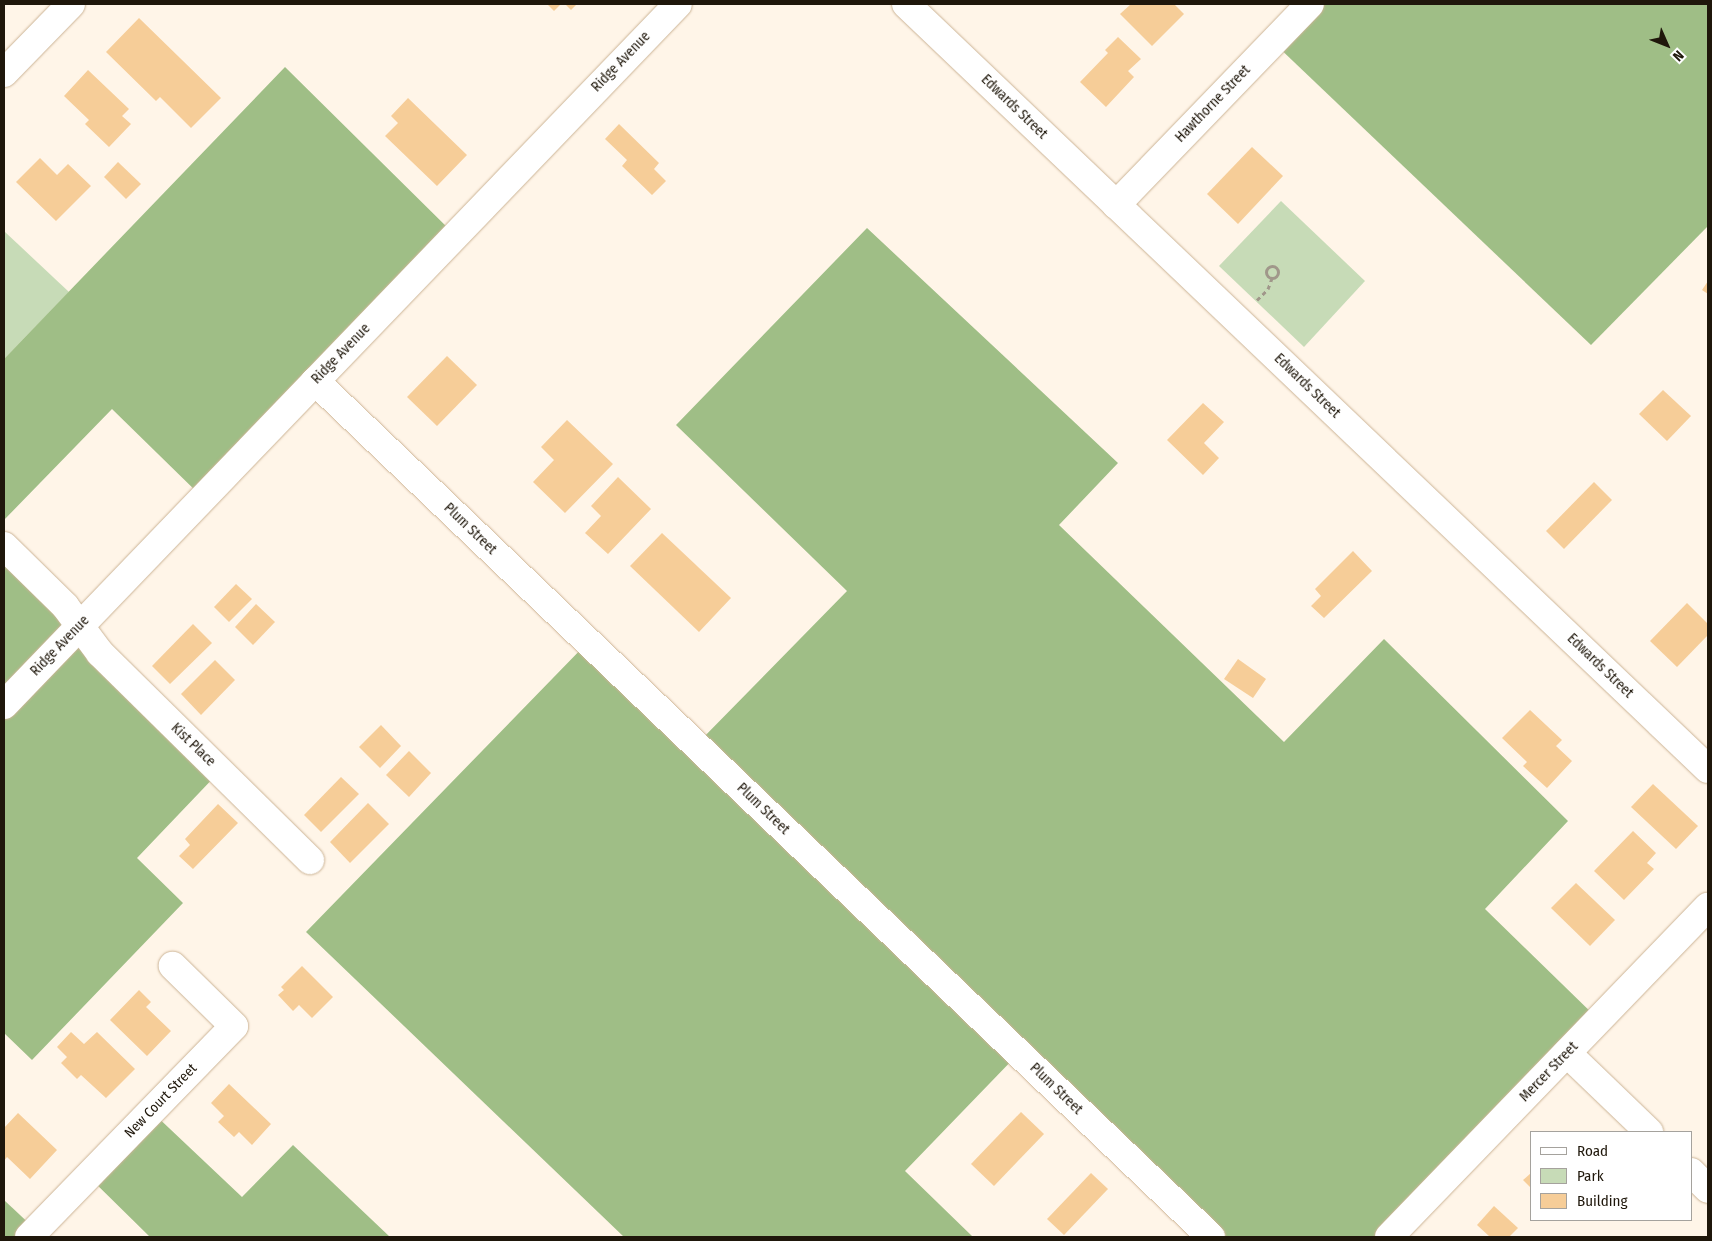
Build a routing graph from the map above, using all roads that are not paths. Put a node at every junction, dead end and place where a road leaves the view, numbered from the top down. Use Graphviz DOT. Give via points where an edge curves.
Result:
graph roads {
  1 [pos="71,4"];
  2 [pos="678,4"];
  3 [pos="906,4"];
  4 [pos="1310,4"];
  5 [pos="4,73"];
  6 [pos="1116,204"];
  7 [pos="315,381"];
  8 [pos="4,546"];
  9 [pos="78,628"];
  10 [pos="4,705"];
  11 [pos="1708,769"];
  12 [pos="310,860"];
  13 [pos="1708,907"];
  14 [pos="173,966"];
  15 [pos="1567,1053"];
  16 [pos="1648,1131"];
  17 [pos="1692,1173"];
  18 [pos="1708,1188"];
  19 [pos="29,1237"];
  20 [pos="1211,1237"];
  21 [pos="1389,1237"];
  1 -- 5 [label="street"];
  2 -- 7 [label="street, Ridge Avenue"];
  3 -- 6 [label="street, Edwards Street"];
  4 -- 6 [label="street, Hawthorne Street"];
  6 -- 11 [label="street, Edwards Street"];
  7 -- 9 [label="street, Ridge Avenue"];
  7 -- 20 [label="street, Plum Street"];
  8 -- 9 [label="street, Kist Place" via="64,606"];
  9 -- 10 [label="street, Ridge Avenue"];
  9 -- 12 [label="street, Kist Place" via="100,654"];
  13 -- 15 [label="street, Mercer Street"];
  14 -- 19 [label="street, New Court Street" via="234,1026"];
  15 -- 16 [label="street"];
  15 -- 21 [label="street, Mercer Street"];
  17 -- 18 [label="street"];
}
